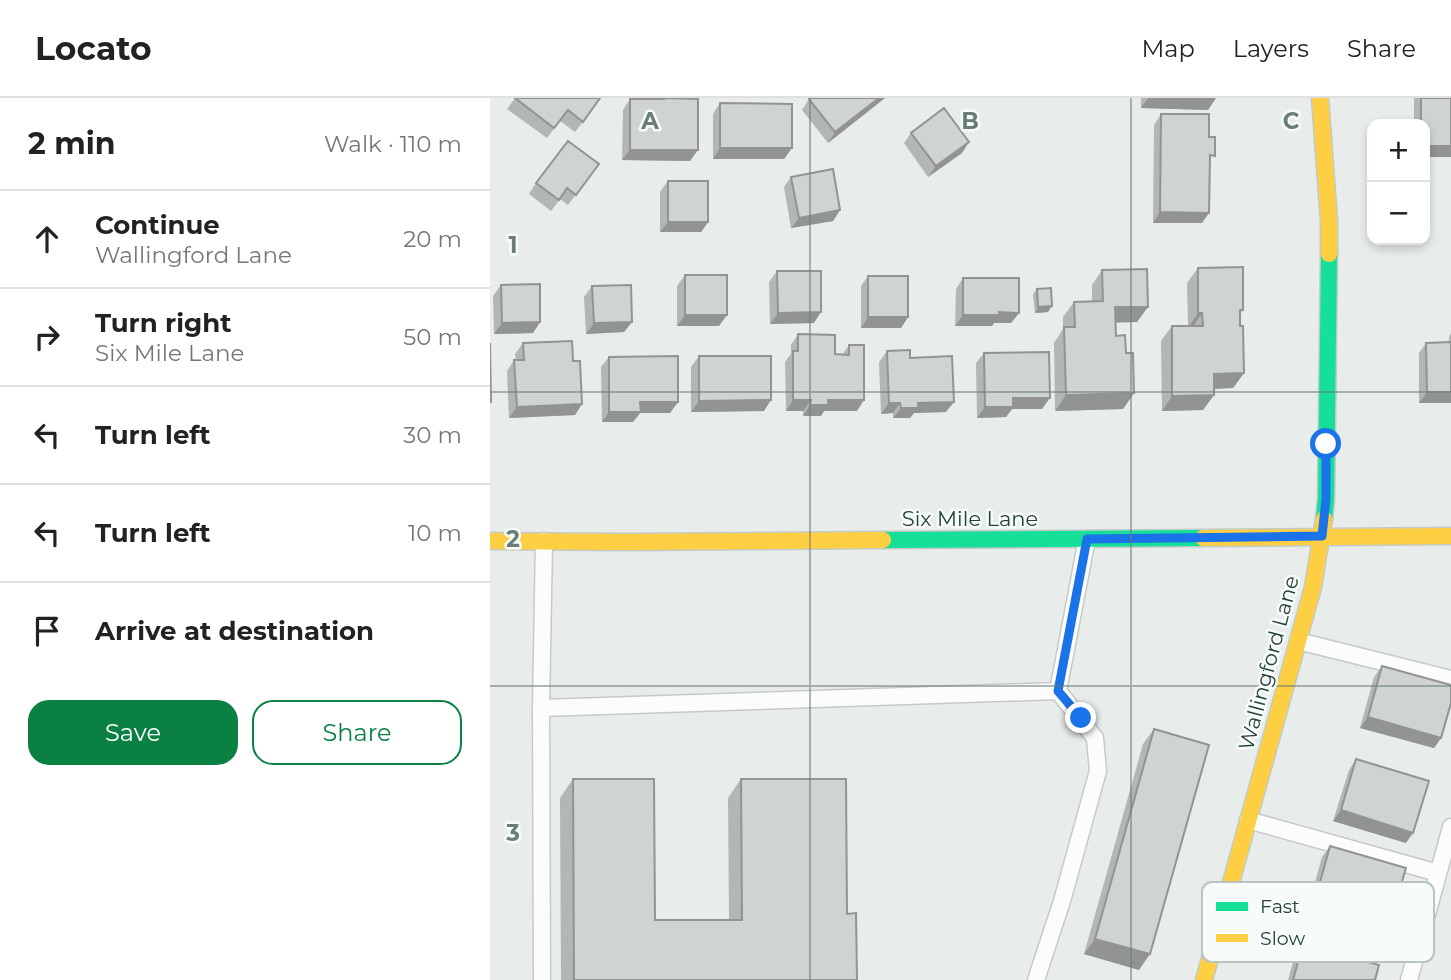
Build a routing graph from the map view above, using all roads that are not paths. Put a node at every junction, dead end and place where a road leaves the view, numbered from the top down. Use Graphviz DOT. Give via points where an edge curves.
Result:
graph roads {
  1 [pos="1320,98"];
  2 [pos="1322,536"];
  3 [pos="1451,537"];
  4 [pos="1087,539"];
  5 [pos="490,541"];
  6 [pos="544,541"];
  7 [pos="1298,641"];
  8 [pos="1451,679"];
  9 [pos="1058,691"];
  10 [pos="541,708"];
  11 [pos="1248,820"];
  12 [pos="1451,827"];
  13 [pos="1438,873"];
  14 [pos="1231,882"];
  15 [pos="1434,888"];
  16 [pos="1209,962"];
  17 [pos="1414,962"];
  18 [pos="542,980"];
  19 [pos="1037,980"];
  20 [pos="1204,980"];
  21 [pos="1409,980"];
  1 -- 2 [label="street, Wallingford Lane" via="1329,221"];
  2 -- 3 [label="street, Six Mile Lane"];
  2 -- 4 [label="street, Six Mile Lane"];
  2 -- 7 [label="street, Wallingford Lane"];
  4 -- 6 [label="street, Six Mile Lane"];
  4 -- 9 [label="lane"];
  5 -- 6 [label="street, Six Mile Lane"];
  6 -- 10 [label="lane"];
  7 -- 8 [label="lane"];
  7 -- 11 [label="street, Wallingford Lane"];
  9 -- 10 [label="lane"];
  9 -- 19 [label="lane" via="1095,738 1098,771"];
  10 -- 18 [label="lane"];
  11 -- 13 [label="lane"];
  11 -- 14 [label="street, Wallingford Lane"];
  12 -- 13 [label="lane"];
  13 -- 15 [label="lane"];
  16 -- 20 [label="street, Wallingford Lane"];
  17 -- 21 [label="lane"];
}
